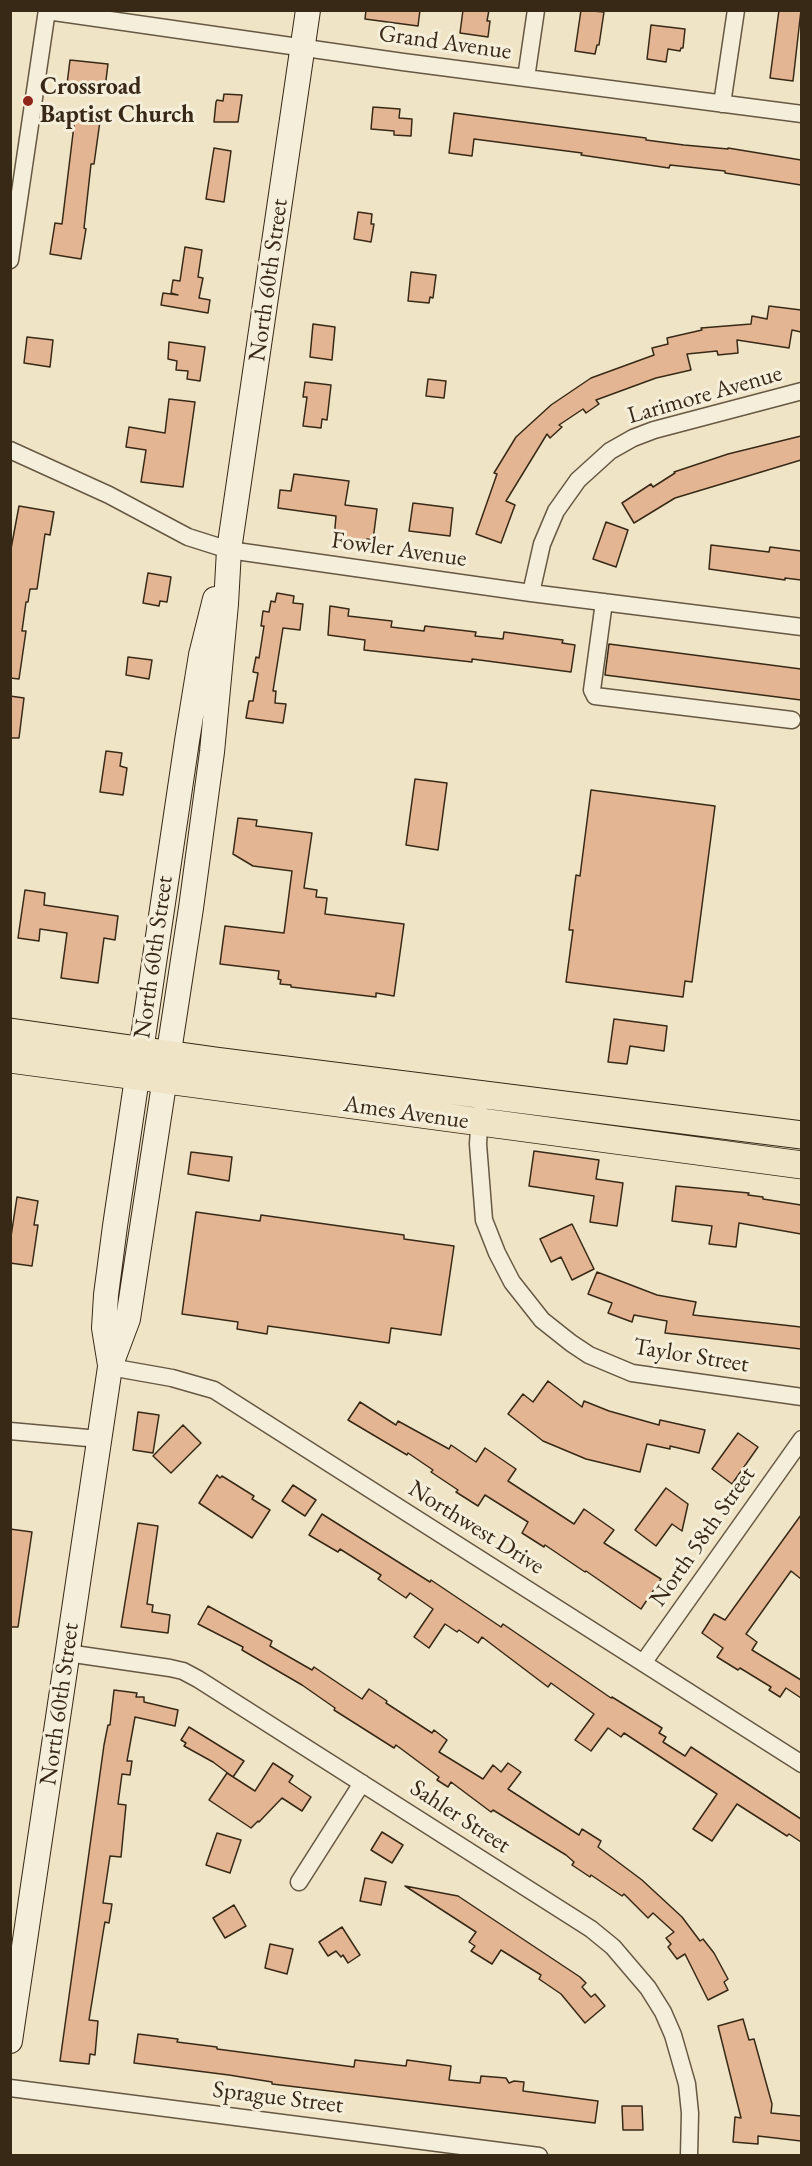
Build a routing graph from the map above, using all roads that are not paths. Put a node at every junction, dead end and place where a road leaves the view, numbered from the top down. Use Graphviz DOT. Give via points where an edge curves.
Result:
graph roads {
  1 [pos="308,10"];
  2 [pos="536,10"];
  3 [pos="736,10"];
  4 [pos="47,11"];
  5 [pos="303,47"];
  6 [pos="526,78"];
  7 [pos="722,104"];
  8 [pos="801,114"];
  9 [pos="10,260"];
  10 [pos="801,391"];
  11 [pos="10,450"];
  12 [pos="229,550"];
  13 [pos="531,593"];
  14 [pos="604,602"];
  15 [pos="801,627"];
  16 [pos="792,720"];
  17 [pos="10,1032"];
  18 [pos="141,1050"];
  19 [pos="169,1054"];
  20 [pos="10,1059"];
  21 [pos="138,1076"];
  22 [pos="165,1080"];
  23 [pos="482,1094"];
  24 [pos="479,1123"];
  25 [pos="801,1135"];
  26 [pos="801,1165"];
  27 [pos="110,1367"];
  28 [pos="801,1397"];
  29 [pos="10,1431"];
  30 [pos="99,1439"];
  31 [pos="801,1439"];
  32 [pos="67,1653"];
  33 [pos="643,1663"];
  34 [pos="801,1764"];
  35 [pos="362,1783"];
  36 [pos="299,1882"];
  37 [pos="10,2041"];
  38 [pos="10,2088"];
  39 [pos="539,2156"];
  40 [pos="689,2156"];
  1 -- 5 [label="main road, North 60th Street"];
  2 -- 6 [label="street"];
  3 -- 7 [label="street"];
  4 -- 5 [label="street, Grand Avenue"];
  4 -- 9 [label="street"];
  5 -- 6 [label="street, Grand Avenue"];
  5 -- 12 [label="main road, North 60th Street"];
  6 -- 7 [label="street, Grand Avenue"];
  7 -- 8 [label="street, Grand Avenue"];
  10 -- 13 [label="street, Larimore Avenue" via="654,430 610,451 578,480 556,511"];
  11 -- 12 [label="street, Fowler Avenue" via="109,495 188,537"];
  12 -- 13 [label="street, Fowler Avenue"];
  12 -- 18 [label="main road, North 60th Street" via="201,655"];
  12 -- 19 [label="main road, North 60th Street" via="212,753"];
  13 -- 14 [label="street, Fowler Avenue"];
  14 -- 15 [label="street, Fowler Avenue"];
  14 -- 16 [label="street" via="592,690 595,696"];
  17 -- 18 [label="main road, Ames Avenue"];
  18 -- 19 [label="main road, Ames Avenue"];
  18 -- 21 [label="main road, North 60th Street"];
  19 -- 22 [label="main road, North 60th Street"];
  19 -- 23 [label="main road, Ames Avenue"];
  20 -- 21 [label="main road, Ames Avenue"];
  21 -- 22 [label="main road, Ames Avenue"];
  21 -- 27 [label="main road, North 60th Street" via="106,1295 104,1328"];
  22 -- 24 [label="main road, Ames Avenue"];
  22 -- 27 [label="main road, North 60th Street" via="128,1319"];
  23 -- 24 [label="street, Taylor Street"];
  23 -- 25 [label="main road, Ames Avenue"];
  24 -- 26 [label="main road, Ames Avenue"];
  24 -- 28 [label="street, Taylor Street" via="484,1220 512,1282 542,1320 589,1355 632,1373"];
  27 -- 30 [label="main road, North 60th Street"];
  27 -- 33 [label="street, Northwest Drive" via="214,1390"];
  29 -- 30 [label="street"];
  30 -- 32 [label="main road, North 60th Street"];
  31 -- 33 [label="street, North 58th Street"];
  32 -- 35 [label="street, Sahler Street" via="183,1671"];
  32 -- 37 [label="main road, North 60th Street"];
  33 -- 34 [label="street, Northwest Drive"];
  35 -- 36 [label="street"];
  35 -- 40 [label="street, Sahler Street" via="591,1929 631,1965 663,2012 681,2059 690,2113"];
  38 -- 39 [label="street, Sprague Street"];
}
